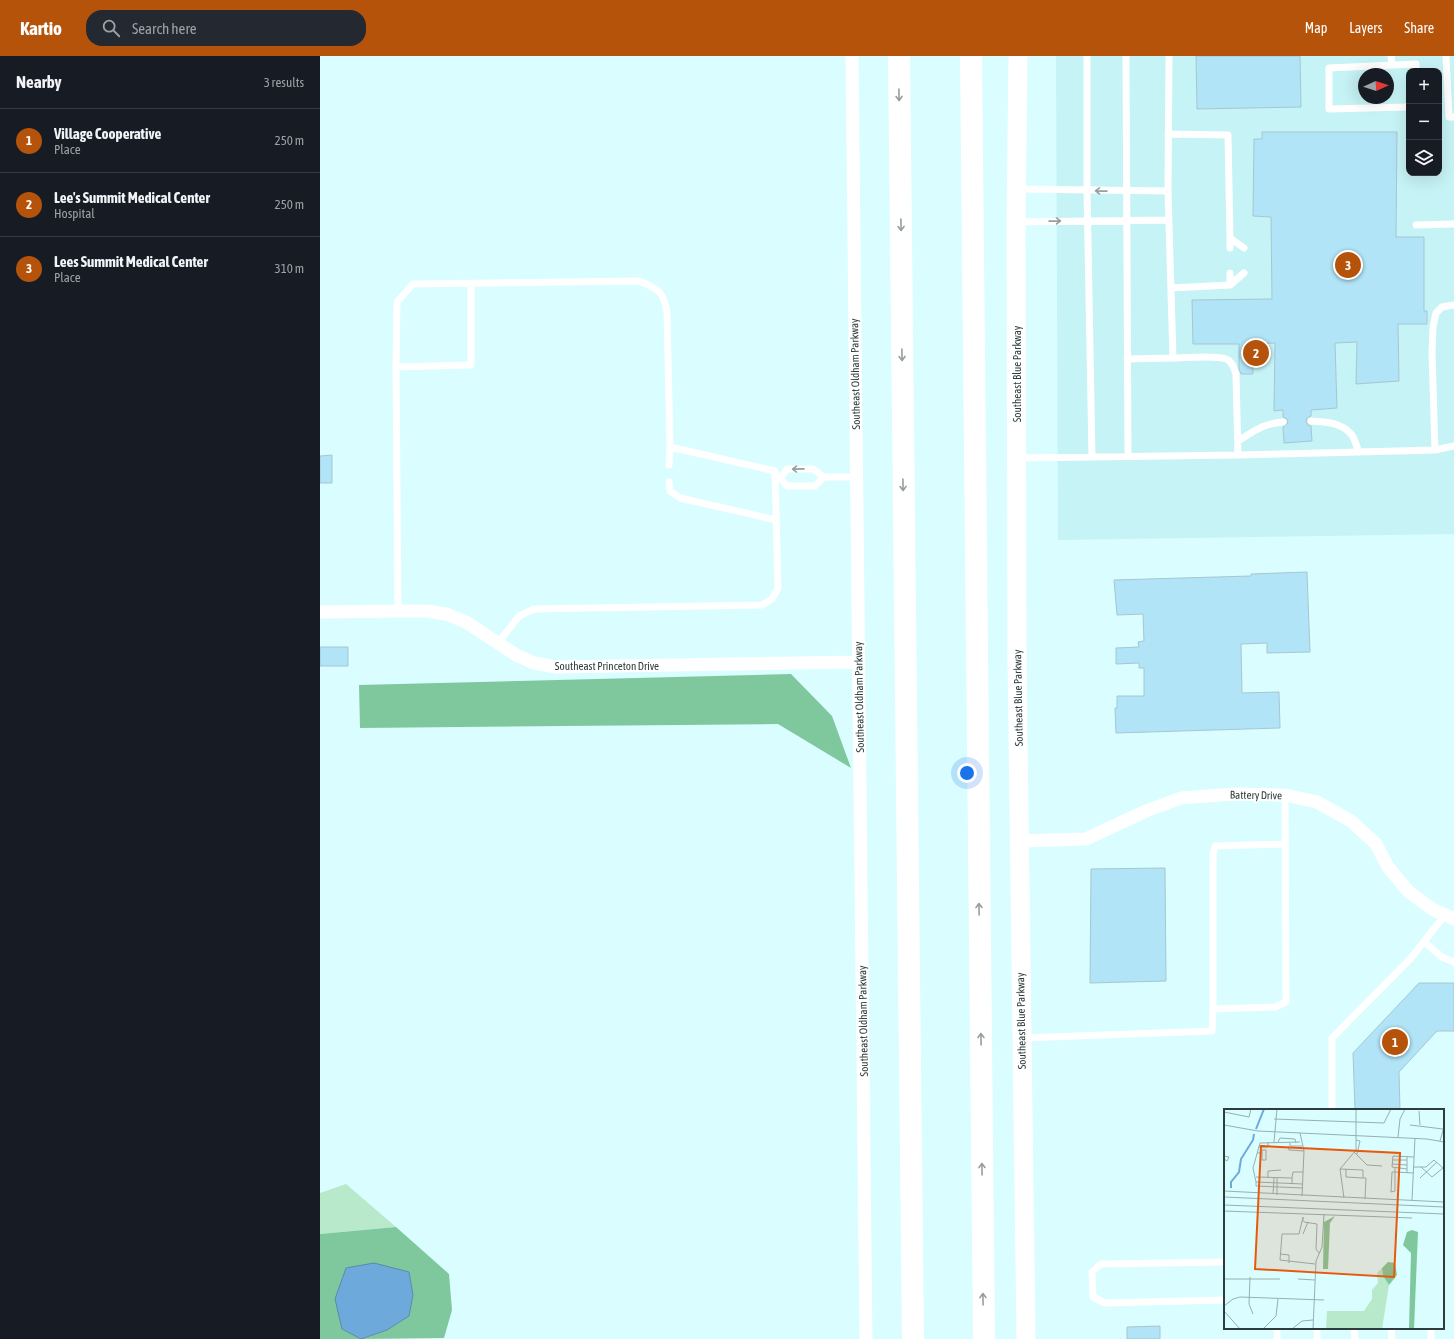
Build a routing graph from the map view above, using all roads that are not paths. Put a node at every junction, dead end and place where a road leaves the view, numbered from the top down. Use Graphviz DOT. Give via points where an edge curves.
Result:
graph roads {
  1 [pos="852,56"];
  2 [pos="899,56"];
  3 [pos="971,56"];
  4 [pos="1018,56"];
  5 [pos="1087,56"];
  6 [pos="1126,56"];
  7 [pos="1169,56"];
  8 [pos="1391,56"];
  9 [pos="1446,56"];
  10 [pos="1392,65"];
  11 [pos="1416,68"];
  12 [pos="1406,107"];
  13 [pos="1454,117"];
  14 [pos="1168,134"];
  15 [pos="1017,188"];
  16 [pos="1087,190"];
  17 [pos="1128,191"];
  18 [pos="1168,191"];
  19 [pos="1087,220"];
  20 [pos="1127,220"];
  21 [pos="1168,220"];
  22 [pos="1016,222"];
  23 [pos="1454,224"];
  24 [pos="1416,225"];
  25 [pos="1230,238"];
  26 [pos="1230,248"];
  27 [pos="1244,248"];
  28 [pos="1230,273"];
  29 [pos="1244,273"];
  30 [pos="471,284"];
  31 [pos="1230,285"];
  32 [pos="1171,288"];
  33 [pos="1454,305"];
  34 [pos="1173,358"];
  35 [pos="1127,359"];
  36 [pos="396,367"];
  37 [pos="1311,421"];
  38 [pos="1283,422"];
  39 [pos="1238,441"];
  40 [pos="1454,446"];
  41 [pos="670,447"];
  42 [pos="1435,450"];
  43 [pos="1359,452"];
  44 [pos="1238,455"];
  45 [pos="1128,456"];
  46 [pos="1092,457"];
  47 [pos="1018,458"];
  48 [pos="669,465"];
  49 [pos="824,477"];
  50 [pos="857,477"];
  51 [pos="778,478"];
  52 [pos="669,482"];
  53 [pos="776,520"];
  54 [pos="398,611"];
  55 [pos="320,612"];
  56 [pos="498,643"];
  57 [pos="859,662"];
  58 [pos="1285,795"];
  59 [pos="1019,841"];
  60 [pos="1285,844"];
  61 [pos="1450,917"];
  62 [pos="1424,942"];
  63 [pos="1454,962"];
  64 [pos="1213,1009"];
  65 [pos="1022,1038"];
  66 [pos="1332,1109"];
  67 [pos="1224,1262"];
  68 [pos="1224,1300"];
  69 [pos="866,1339"];
  70 [pos="913,1339"];
  71 [pos="984,1339"];
  72 [pos="1026,1339"];
  1 -- 50 [label="street, Southeast Oldham Parkway"];
  2 -- 70 [label="highway, one-way"];
  71 -- 3 [label="highway, one-way"];
  4 -- 15 [label="street, Southeast Blue Parkway"];
  5 -- 16 [label="lane"];
  6 -- 17 [label="lane"];
  7 -- 14 [label="lane"];
  8 -- 10 [label="lane"];
  9 -- 13 [label="lane" via="1449,117"];
  10 -- 11 [label="lane" via="1416,64"];
  10 -- 12 [label="lane" via="1329,68 1329,109"];
  14 -- 18 [label="lane"];
  14 -- 25 [label="lane" via="1228,136"];
  15 -- 16 [label="lane"];
  15 -- 22 [label="street, Southeast Blue Parkway"];
  17 -- 16 [label="lane, one-way"];
  16 -- 19 [label="lane"];
  17 -- 18 [label="lane"];
  17 -- 20 [label="lane"];
  18 -- 21 [label="lane"];
  19 -- 20 [label="lane"];
  22 -- 19 [label="lane, one-way"];
  19 -- 46 [label="lane"];
  20 -- 21 [label="lane"];
  20 -- 35 [label="lane"];
  21 -- 32 [label="lane"];
  22 -- 47 [label="street, Southeast Blue Parkway"];
  23 -- 24 [label="lane"];
  25 -- 26 [label="lane"];
  25 -- 27 [label="lane"];
  28 -- 31 [label="lane"];
  29 -- 31 [label="lane"];
  30 -- 36 [label="lane" via="413,284 397,302"];
  30 -- 36 [label="lane" via="471,366"];
  30 -- 41 [label="lane" via="639,281 656,288 665,299 667,312"];
  31 -- 32 [label="lane"];
  32 -- 34 [label="lane"];
  33 -- 42 [label="lane" via="1442,307 1436,313 1433,327"];
  34 -- 35 [label="lane"];
  34 -- 39 [label="lane" via="1219,357 1227,359 1233,365 1236,374"];
  35 -- 45 [label="lane"];
  36 -- 54 [label="lane"];
  37 -- 43 [label="lane" via="1329,422 1340,426 1351,434"];
  38 -- 39 [label="lane" via="1258,428"];
  39 -- 44 [label="lane"];
  40 -- 42 [label="lane"];
  41 -- 48 [label="lane"];
  41 -- 51 [label="lane" via="775,471"];
  42 -- 43 [label="lane"];
  43 -- 44 [label="lane"];
  44 -- 45 [label="lane"];
  45 -- 46 [label="lane"];
  46 -- 47 [label="lane"];
  47 -- 59 [label="street, Southeast Blue Parkway"];
  49 -- 50 [label="lane"];
  49 -- 51 [label="lane, one-way" via="813,469 787,469"];
  49 -- 51 [label="lane" via="815,486 787,486"];
  50 -- 57 [label="street, Southeast Oldham Parkway"];
  51 -- 53 [label="lane"];
  52 -- 53 [label="lane" via="670,491 680,498"];
  53 -- 56 [label="lane" via="778,588 772,599 762,605 534,609 519,616"];
  54 -- 55 [label="street, Southeast Princeton Drive"];
  54 -- 56 [label="street, Southeast Princeton Drive" via="446,614 466,622"];
  56 -- 57 [label="street, Southeast Princeton Drive" via="534,663 556,667"];
  57 -- 69 [label="street, Southeast Oldham Parkway"];
  58 -- 59 [label="street, Battery Drive" via="1234,794 1181,798 1086,839"];
  58 -- 60 [label="lane"];
  58 -- 61 [label="street, Battery Drive" via="1317,802 1351,821 1376,844 1388,867 1409,892 1432,909"];
  59 -- 65 [label="street, Southeast Blue Parkway"];
  60 -- 64 [label="lane" via="1286,1002 1275,1007"];
  60 -- 64 [label="lane" via="1215,846"];
  61 -- 62 [label="lane"];
  62 -- 63 [label="lane" via="1442,957"];
  62 -- 66 [label="lane" via="1406,964 1332,1038"];
  64 -- 65 [label="lane" via="1212,1031"];
  65 -- 72 [label="street, Southeast Blue Parkway"];
  67 -- 68 [label="lane" via="1101,1264 1092,1272 1093,1297 1105,1303"];
}
